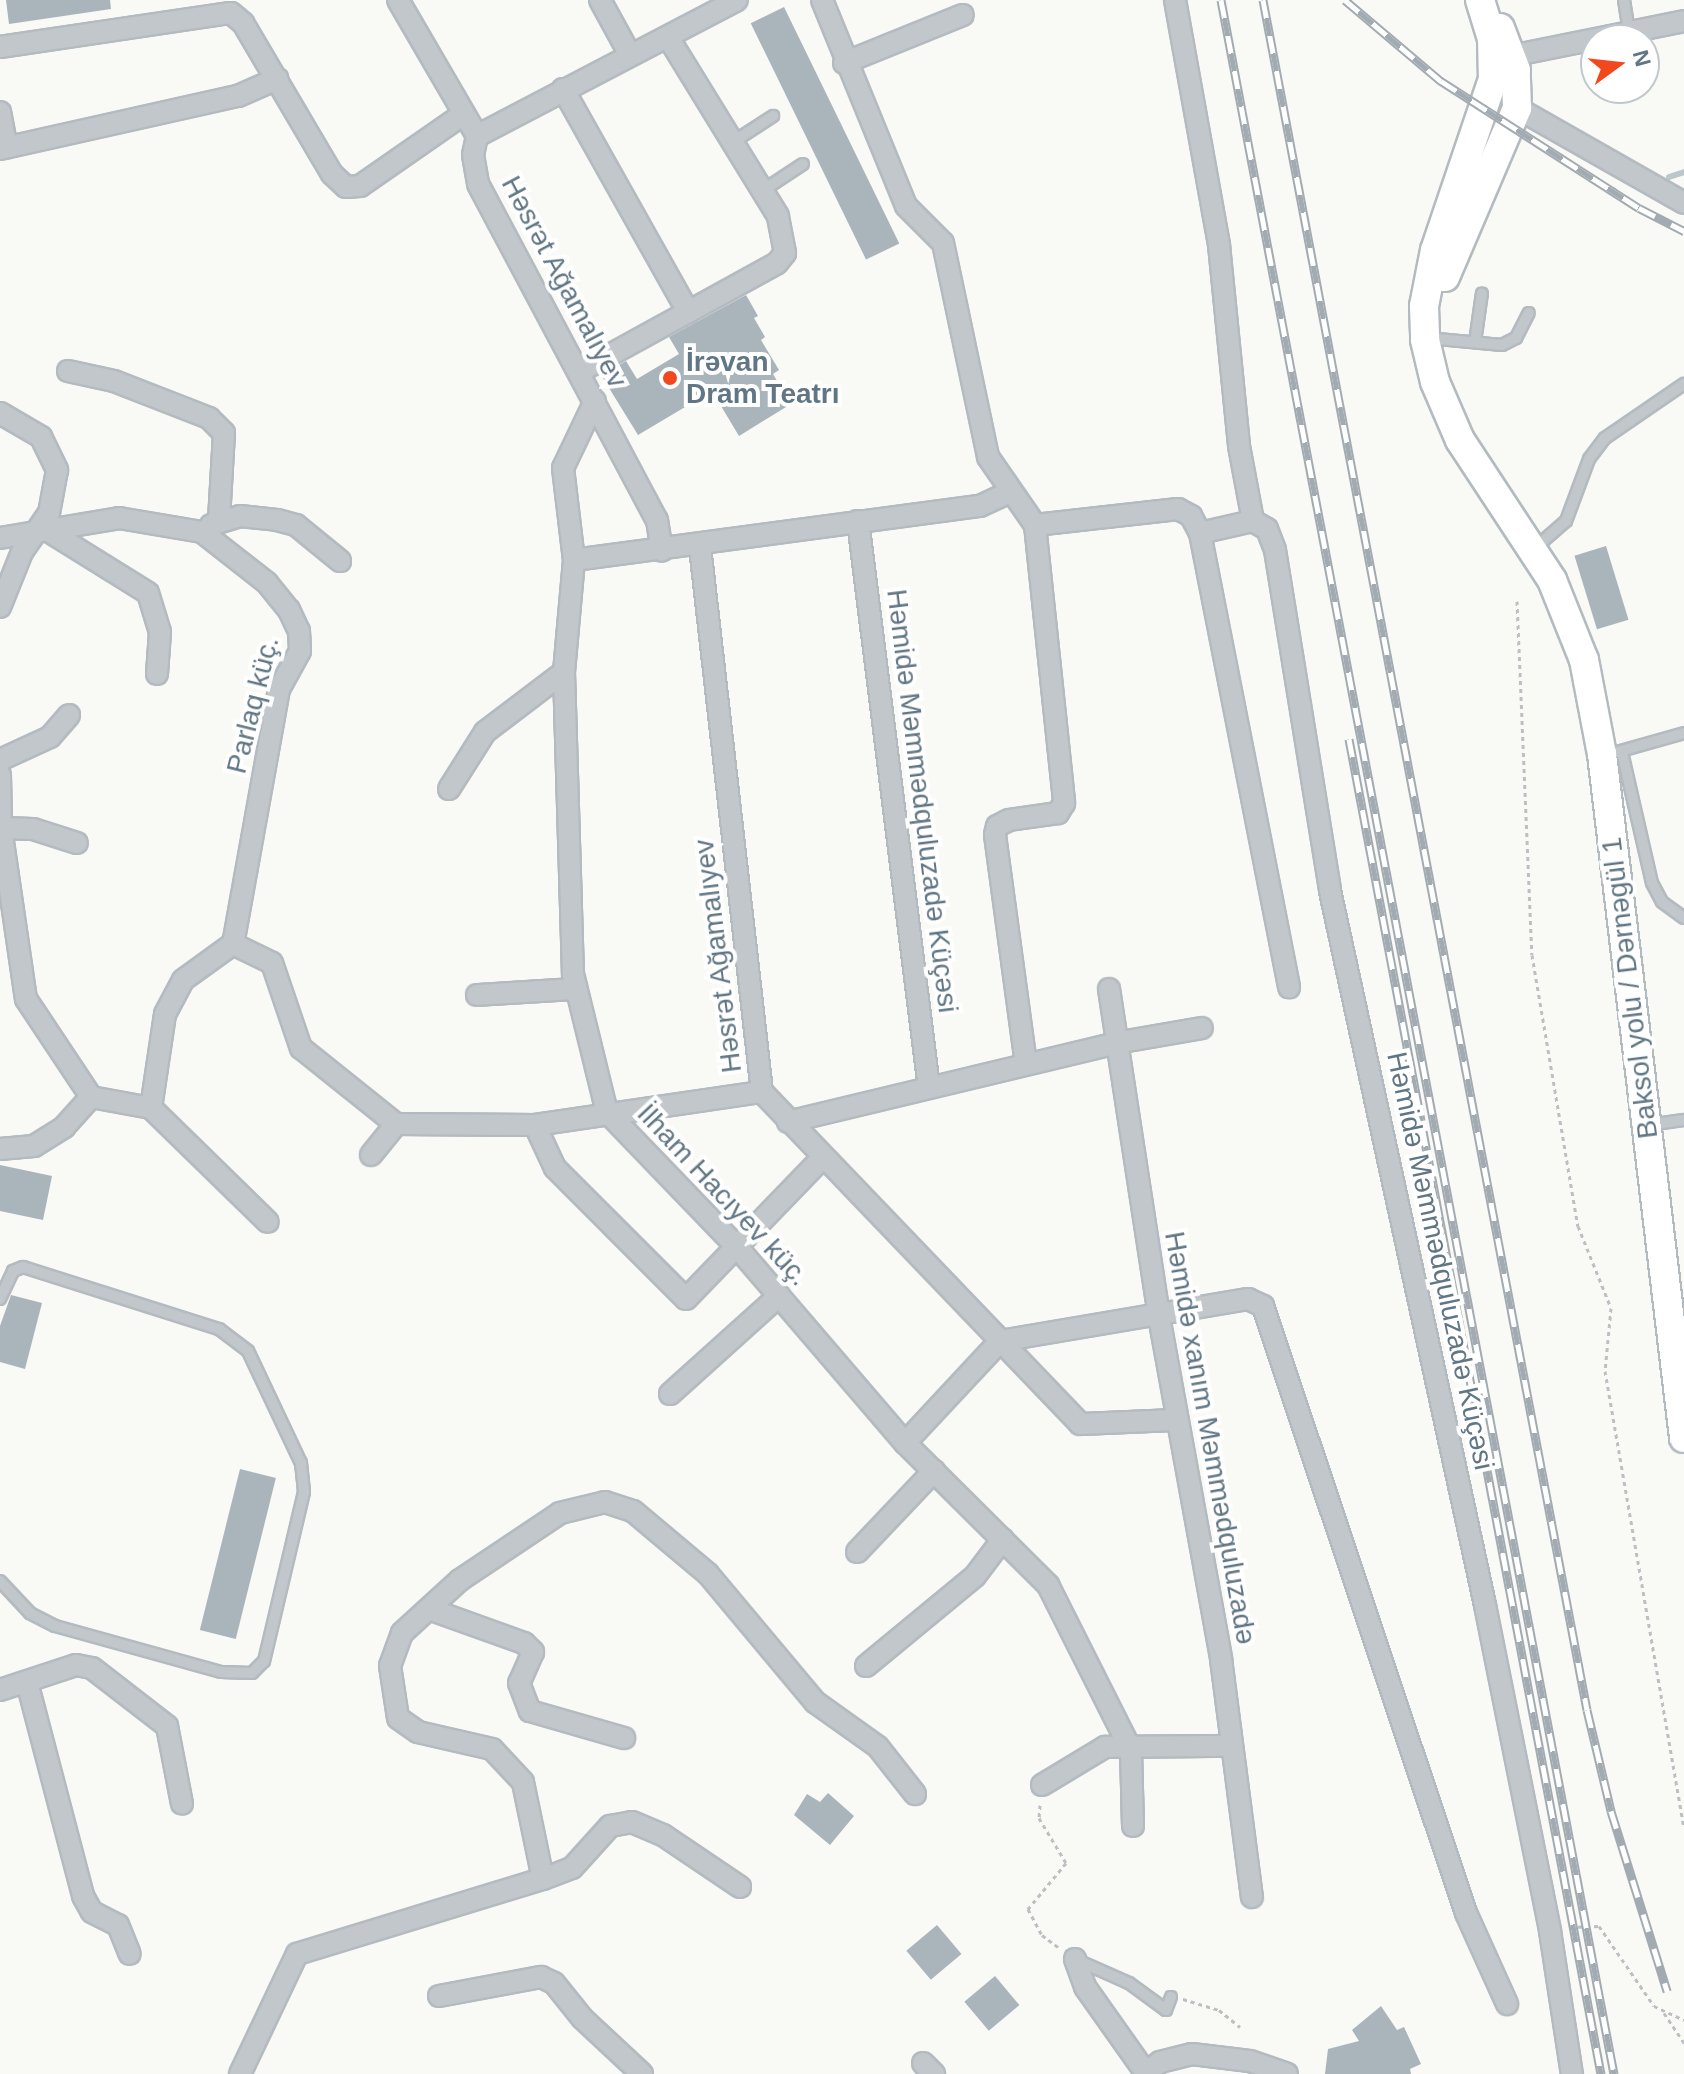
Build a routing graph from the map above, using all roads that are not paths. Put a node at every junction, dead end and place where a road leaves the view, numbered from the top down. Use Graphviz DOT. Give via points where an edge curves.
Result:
graph roads {
  1 [pos="398,0"];
  2 [pos="600,0"];
  3 [pos="737,0"];
  4 [pos="822,0"];
  5 [pos="1175,0"];
  6 [pos="1480,0"];
  7 [pos="1488,0"];
  8 [pos="1624,0"];
  9 [pos="200,8"];
  10 [pos="963,15"];
  11 [pos="1684,21"];
  12 [pos="1628,24"];
  13 [pos="1660,26"];
  14 [pos="668,37"];
  15 [pos="1580,43"];
  16 [pos="0,47"];
  17 [pos="629,53"];
  18 [pos="1511,56"];
  19 [pos="844,63"];
  20 [pos="277,79"];
  21 [pos="563,89"];
  22 [pos="1517,108"];
  23 [pos="0,112"];
  24 [pos="462,115"];
  25 [pos="773,116"];
  26 [pos="477,136"];
  27 [pos="733,142"];
  28 [pos="1468,146"];
  29 [pos="4,148"];
  30 [pos="1497,159"];
  31 [pos="803,164"];
  32 [pos="762,191"];
  33 [pos="1684,203"];
  34 [pos="1482,293"];
  35 [pos="688,312"];
  36 [pos="1529,313"];
  37 [pos="1438,339"];
  38 [pos="1475,342"];
  39 [pos="68,371"];
  40 [pos="579,372"];
  41 [pos="1684,384"];
  42 [pos="595,401"];
  43 [pos="1445,408"];
  44 [pos="0,413"];
  45 [pos="1008,493"];
  46 [pos="219,519"];
  47 [pos="858,521"];
  48 [pos="1253,521"];
  49 [pos="1035,525"];
  50 [pos="202,532"];
  51 [pos="1200,533"];
  52 [pos="42,534"];
  53 [pos="0,538"];
  54 [pos="700,547"];
  55 [pos="1533,550"];
  56 [pos="662,551"];
  57 [pos="574,560"];
  58 [pos="340,561"];
  59 [pos="0,607"];
  60 [pos="564,672"];
  61 [pos="157,674"];
  62 [pos="69,715"];
  63 [pos="1684,733"];
  64 [pos="1612,753"];
  65 [pos="0,760"];
  66 [pos="0,775"];
  67 [pos="0,781"];
  68 [pos="449,789"];
  69 [pos="1,828"];
  70 [pos="77,843"];
  71 [pos="1684,918"];
  72 [pos="233,944"];
  73 [pos="1289,987"];
  74 [pos="576,989"];
  75 [pos="1109,989"];
  76 [pos="477,995"];
  77 [pos="1202,1028"];
  78 [pos="1116,1043"];
  79 [pos="1026,1064"];
  80 [pos="929,1088"];
  81 [pos="762,1092"];
  82 [pos="91,1097"];
  83 [pos="151,1108"];
  84 [pos="607,1112"];
  85 [pos="1684,1120"];
  86 [pos="788,1122"];
  87 [pos="396,1124"];
  88 [pos="535,1125"];
  89 [pos="1646,1125"];
  90 [pos="0,1149"];
  91 [pos="371,1155"];
  92 [pos="822,1158"];
  93 [pos="268,1222"];
  94 [pos="737,1247"];
  95 [pos="779,1296"];
  96 [pos="0,1299"];
  97 [pos="1158,1311"];
  98 [pos="1000,1341"];
  99 [pos="670,1394"];
  100 [pos="1176,1420"];
  101 [pos="1684,1438"];
  102 [pos="905,1443"];
  103 [pos="934,1471"];
  104 [pos="1003,1539"];
  105 [pos="857,1552"];
  106 [pos="0,1581"];
  107 [pos="429,1609"];
  108 [pos="866,1666"];
  109 [pos="27,1682"];
  110 [pos="0,1690"];
  111 [pos="624,1738"];
  112 [pos="1232,1746"];
  113 [pos="1131,1750"];
  114 [pos="1042,1785"];
  115 [pos="915,1794"];
  116 [pos="182,1804"];
  117 [pos="1133,1826"];
  118 [pos="543,1879"];
  119 [pos="740,1887"];
  120 [pos="1252,1897"];
  121 [pos="130,1954"];
  122 [pos="1075,1959"];
  123 [pos="439,1996"];
  124 [pos="1171,1997"];
  125 [pos="1507,2004"];
  126 [pos="1146,2073"];
  127 [pos="240,2074"];
  128 [pos="642,2074"];
  129 [pos="1287,2074"];
  130 [pos="1572,2074"];
  1 -- 24 [label="street"];
  2 -- 17 [label="street"];
  3 -- 14 [label="street"];
  4 -- 19 [label="street"];
  5 -- 48 [label="street" via="1219,245 1239,446"];
  6 -- 28 [label="main road" via="1492,39 1493,79"];
  7 -- 18 [label="main road"];
  8 -- 12 [label="lane"];
  9 -- 16 [label="street"];
  9 -- 20 [label="street" via="231,13 243,23"];
  10 -- 19 [label="street"];
  11 -- 13 [label="street"];
  14 -- 17 [label="street"];
  14 -- 27 [label="street"];
  15 -- 18 [label="street"];
  17 -- 21 [label="street"];
  18 -- 22 [label="main road"];
  19 -- 45 [label="street" via="906,206 943,243 988,457"];
  20 -- 24 [label="street" via="332,174 346,187 360,186"];
  20 -- 29 [label="street" via="238,96"];
  21 -- 26 [label="street"];
  21 -- 35 [label="street"];
  22 -- 30 [label="main road"];
  22 -- 33 [label="street"];
  23 -- 29 [label="street"];
  24 -- 26 [label="street"];
  25 -- 27 [label="lane"];
  26 -- 40 [label="street, Həsrət Ağamalıyev" via="473,155 478,184"];
  27 -- 32 [label="street"];
  28 -- 30 [label="main road" via="1473,173 1484,172"];
  28 -- 43 [label="main road" via="1435,250 1424,306 1429,363"];
  30 -- 37 [label="main road" via="1445,276"];
  31 -- 32 [label="lane"];
  32 -- 35 [label="street" via="778,216 785,253 777,263"];
  34 -- 38 [label="lane"];
  35 -- 40 [label="street"];
  36 -- 38 [label="lane" via="1509,342"];
  37 -- 38 [label="lane"];
  37 -- 43 [label="main road"];
  39 -- 46 [label="street" via="114,381 209,418 224,433"];
  40 -- 42 [label="street, Həsrət Ağamalıyev"];
  41 -- 55 [label="lane" via="1605,438 1589,459 1566,521"];
  42 -- 56 [label="street, Həsrət Ağamalıyev" via="657,520"];
  42 -- 57 [label="street, İlham Hacıyev küç." via="563,468"];
  43 -- 55 [label="main road, Baksol yolu / Dərnəgül 1" via="1471,458"];
  44 -- 52 [label="street" via="41,437 57,470"];
  45 -- 47 [label="street" via="980,506"];
  45 -- 49 [label="street"];
  46 -- 50 [label="street"];
  46 -- 58 [label="street" via="240,516 296,525"];
  47 -- 54 [label="street"];
  47 -- 80 [label="street, Həmidə Məmmədquluzadə Küçəsi"];
  48 -- 51 [label="street"];
  48 -- 130 [label="street, Həmidə Məmmədquluzadə Küçəsi" via="1267,529 1275,550 1330,891 1429,1335 1550,1931"];
  49 -- 51 [label="street" via="1178,509 1191,516"];
  49 -- 79 [label="street" via="1064,803 1058,813 1009,820 997,826 995,835"];
  50 -- 52 [label="street, Parlaq küç." via="119,518"];
  50 -- 72 [label="street, Parlaq küç." via="267,583 299,631 300,651 279,689"];
  51 -- 73 [label="street"];
  52 -- 53 [label="street, Parlaq küç."];
  52 -- 59 [label="street"];
  52 -- 61 [label="street" via="148,593 160,632"];
  54 -- 56 [label="street"];
  54 -- 81 [label="street, Həsrət Ağamalıyev"];
  55 -- 64 [label="main road, Baksol yolu / Dərnəgül 1" via="1574,627"];
  56 -- 57 [label="street"];
  57 -- 60 [label="street, İlham Hacıyev küç."];
  60 -- 68 [label="street" via="485,732"];
  60 -- 74 [label="street, İlham Hacıyev küç."];
  62 -- 65 [label="street" via="50,737"];
  63 -- 64 [label="lane"];
  64 -- 71 [label="lane" via="1652,883 1662,902"];
  64 -- 89 [label="main road, Baksol yolu / Dərnəgül 1"];
  66 -- 67 [label="street"];
  67 -- 69 [label="street"];
  69 -- 70 [label="street" via="33,829"];
  69 -- 82 [label="street" via="26,999"];
  72 -- 83 [label="street" via="183,980 165,1014"];
  72 -- 87 [label="street" via="272,963 301,1048"];
  74 -- 76 [label="street"];
  74 -- 84 [label="street, İlham Hacıyev küç."];
  75 -- 78 [label="street, Həmidə xanım Məmmədquluzadə"];
  77 -- 78 [label="street"];
  78 -- 79 [label="street"];
  78 -- 97 [label="street, Həmidə xanım Məmmədquluzadə"];
  79 -- 80 [label="street"];
  80 -- 86 [label="street"];
  81 -- 84 [label="street"];
  81 -- 86 [label="street, Həsrət Ağamalıyev"];
  82 -- 83 [label="street"];
  82 -- 90 [label="street" via="64,1127 34,1146"];
  83 -- 93 [label="street"];
  84 -- 88 [label="street"];
  84 -- 94 [label="street, İlham Hacıyev küç."];
  85 -- 89 [label="lane"];
  86 -- 92 [label="street, Həsrət Ağamalıyev"];
  87 -- 88 [label="street"];
  87 -- 91 [label="street"];
  88 -- 94 [label="street" via="555,1168 686,1299"];
  89 -- 101 [label="main road, Baksol yolu / Dərnəgül 1"];
  92 -- 94 [label="street"];
  92 -- 98 [label="street, Həsrət Ağamalıyev"];
  94 -- 95 [label="street, İlham Hacıyev küç."];
  95 -- 99 [label="street"];
  95 -- 102 [label="street, İlham Hacıyev küç."];
  96 -- 106 [label="lane" via="13,1271 23,1267 219,1329 248,1351 301,1463 304,1492 264,1661 252,1673 221,1672 55,1626 30,1613"];
  97 -- 98 [label="street"];
  97 -- 100 [label="street, Həmidə xanım Məmmədquluzadə"];
  97 -- 125 [label="street" via="1248,1299 1263,1306 1272,1323 1466,1913"];
  98 -- 100 [label="street, Həsrət Ağamalıyev" via="1080,1424"];
  98 -- 102 [label="street"];
  100 -- 112 [label="street, Həmidə xanım Məmmədquluzadə"];
  102 -- 103 [label="street, İlham Hacıyev küç."];
  103 -- 104 [label="street, İlham Hacıyev küç."];
  103 -- 105 [label="street"];
  104 -- 108 [label="street" via="975,1576"];
  104 -- 113 [label="street, İlham Hacıyev küç." via="1048,1585"];
  107 -- 111 [label="street" via="524,1643 533,1652 519,1683 530,1711"];
  107 -- 115 [label="street" via="460,1580 560,1513 605,1502 633,1511 708,1574 815,1702 878,1747"];
  107 -- 118 [label="street" via="402,1633 390,1666 398,1718 418,1732 492,1749 523,1782"];
  109 -- 110 [label="street"];
  109 -- 116 [label="street" via="76,1665 92,1668 167,1726"];
  109 -- 121 [label="street" via="83,1896 92,1912 118,1925"];
  112 -- 113 [label="street"];
  112 -- 120 [label="street, Həmidə xanım Məmmədquluzadə"];
  113 -- 114 [label="street" via="1105,1747"];
  113 -- 117 [label="street, İlham Hacıyev küç."];
  118 -- 119 [label="street" via="572,1868 610,1826 632,1822 663,1835"];
  118 -- 127 [label="street" via="297,1954"];
  122 -- 124 [label="lane" via="1129,1983 1166,2010"];
  122 -- 126 [label="street" via="1085,1987"];
  123 -- 128 [label="street" via="541,1977 554,1983 582,2018"];
  126 -- 129 [label="street" via="1160,2062 1192,2054 1250,2061"];
}
